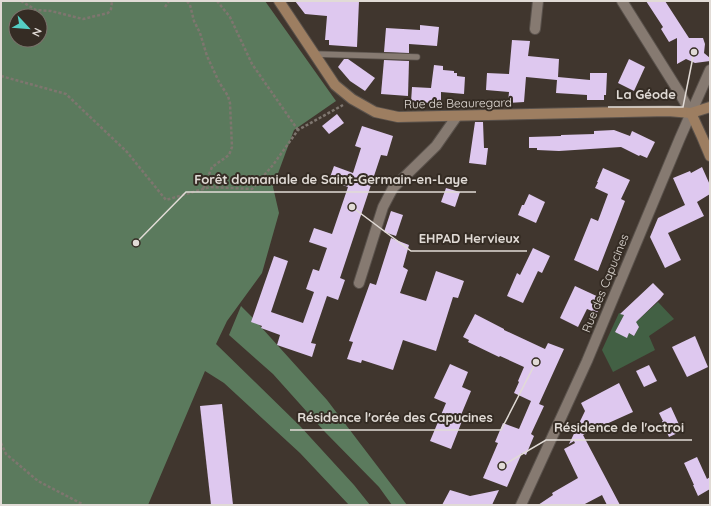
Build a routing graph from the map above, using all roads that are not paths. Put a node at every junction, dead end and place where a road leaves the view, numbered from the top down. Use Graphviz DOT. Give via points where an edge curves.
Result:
graph roads {
  1 [pos="279,1"];
  2 [pos="538,1"];
  3 [pos="622,1"];
  4 [pos="535,30"];
  5 [pos="313,54"];
  6 [pos="417,57"];
  7 [pos="710,70"];
  8 [pos="710,108"];
  9 [pos="690,113"];
  10 [pos="457,116"];
  11 [pos="710,156"];
  12 [pos="359,283"];
  13 [pos="521,505"];
  1 -- 5 [label="street, Rue de Beauregard"];
  2 -- 4 [label="street"];
  3 -- 9 [label="street"];
  5 -- 6 [label="lane"];
  5 -- 10 [label="street, Rue de Beauregard" via="335,85 352,99 375,112 398,117"];
  7 -- 9 [label="street, Rue des Capucines"];
  8 -- 9 [label="street, Rue de Beauregard"];
  9 -- 10 [label="street, Rue de Beauregard" via="668,111"];
  9 -- 11 [label="street"];
  9 -- 13 [label="street, Rue des Capucines" via="587,362"];
  10 -- 12 [label="street" via="436,146 393,188 382,207"];
}
